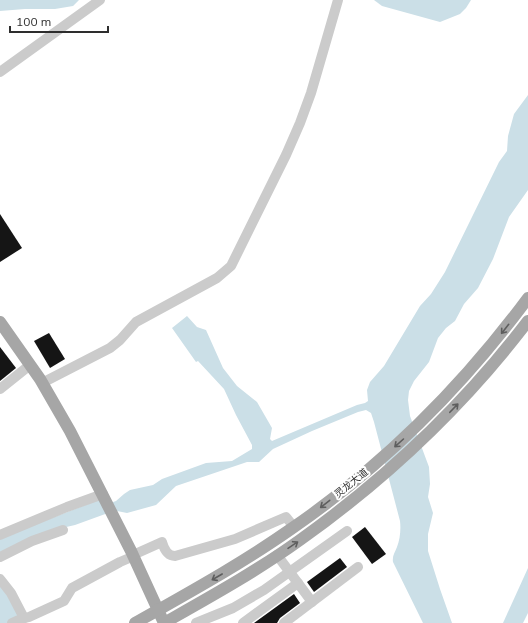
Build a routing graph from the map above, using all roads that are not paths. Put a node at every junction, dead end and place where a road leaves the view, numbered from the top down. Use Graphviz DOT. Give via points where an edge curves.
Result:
graph roads {
  1 [pos="100,0"];
  2 [pos="338,0"];
  3 [pos="0,72"];
  4 [pos="528,298"];
  5 [pos="0,322"];
  6 [pos="526,326"];
  7 [pos="30,365"];
  8 [pos="42,383"];
  9 [pos="0,389"];
  10 [pos="103,494"];
  11 [pos="294,527"];
  12 [pos="62,530"];
  13 [pos="347,531"];
  14 [pos="0,535"];
  15 [pos="133,555"];
  16 [pos="277,555"];
  17 [pos="0,557"];
  18 [pos="358,567"];
  19 [pos="290,572"];
  20 [pos="0,579"];
  21 [pos="298,583"];
  22 [pos="312,602"];
  23 [pos="158,610"];
  24 [pos="24,618"];
  25 [pos="208,620"];
  26 [pos="12,623"];
  27 [pos="135,623"];
  28 [pos="164,623"];
  29 [pos="196,623"];
  30 [pos="243,623"];
  31 [pos="284,623"];
  1 -- 3 [label="street"];
  2 -- 8 [label="street" via="300,123 231,266 217,278 136,322 110,348"];
  4 -- 11 [label="main road, 灵龙大道, one-way" via="470,370 420,423 377,462"];
  5 -- 7 [label="main road"];
  16 -- 6 [label="main road, 灵龙大道, one-way" via="330,518 426,436 481,379"];
  7 -- 8 [label="main road"];
  7 -- 9 [label="street"];
  8 -- 10 [label="main road"];
  10 -- 14 [label="street"];
  10 -- 15 [label="main road"];
  11 -- 15 [label="street" via="286,517 235,539 175,556 167,553 162,542"];
  11 -- 23 [label="main road, 灵龙大道, one-way" via="223,573"];
  12 -- 17 [label="street"];
  13 -- 19 [label="street"];
  15 -- 23 [label="main road"];
  15 -- 24 [label="street" via="72,588 64,601"];
  16 -- 19 [label="street"];
  16 -- 28 [label="main road, 灵龙大道"];
  18 -- 22 [label="street"];
  19 -- 21 [label="street"];
  19 -- 25 [label="street" via="264,590"];
  20 -- 24 [label="street" via="11,593"];
  21 -- 22 [label="street"];
  21 -- 30 [label="street"];
  22 -- 31 [label="street"];
  23 -- 27 [label="main road, 灵龙大道"];
  23 -- 28 [label="main road"];
  24 -- 26 [label="street"];
  25 -- 29 [label="street"];
}
